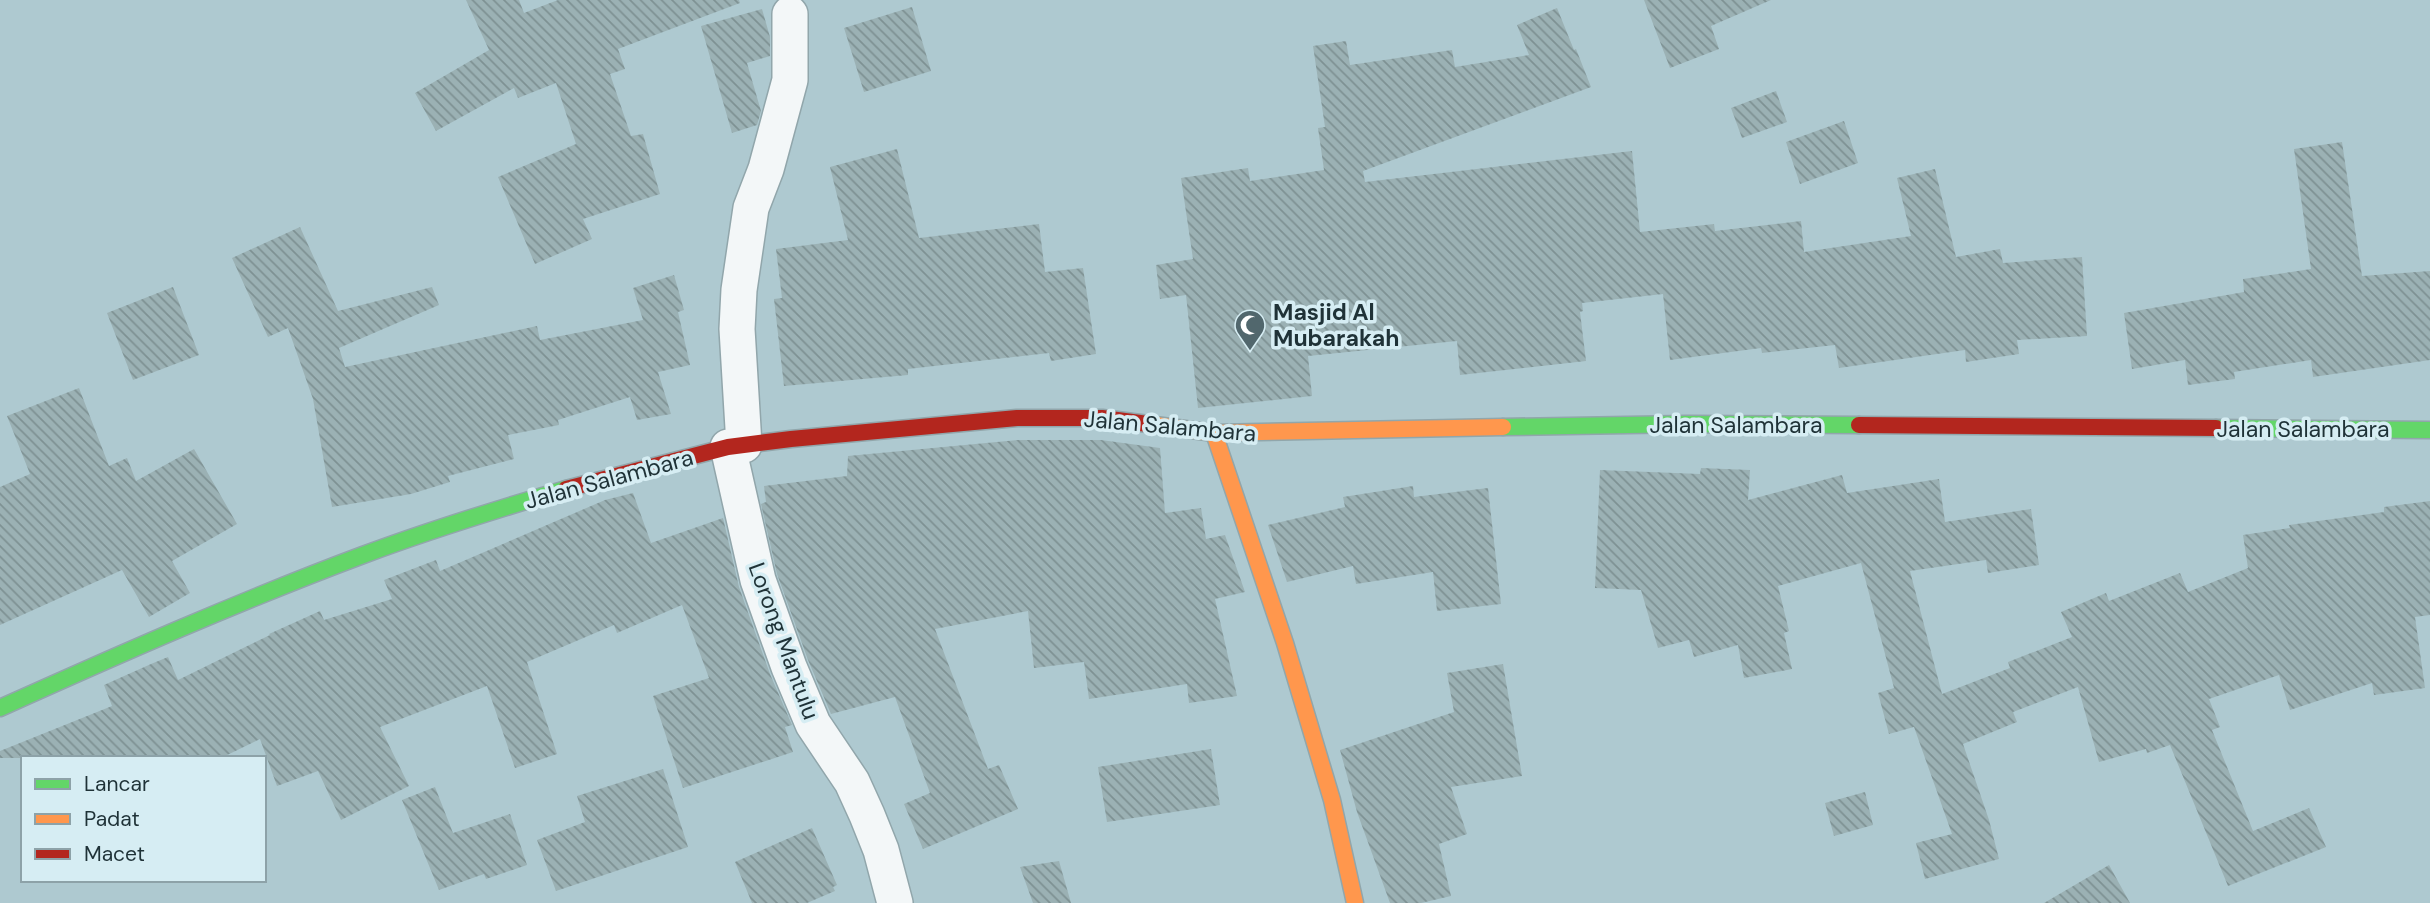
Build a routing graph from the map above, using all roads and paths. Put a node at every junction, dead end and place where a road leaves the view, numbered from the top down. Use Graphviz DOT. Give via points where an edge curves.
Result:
graph roads {
  1 [pos="790,14"];
  2 [pos="2430,430"];
  3 [pos="1214,433"];
  4 [pos="736,446"];
  5 [pos="0,708"];
  6 [pos="895,903"];
  7 [pos="1355,903"];
  1 -- 4 [label="street, Lorong Mantulu" via="790,80 751,208 739,290"];
  2 -- 3 [label="street, Jalan Salambara" via="1687,424"];
  3 -- 4 [label="street, Jalan Salambara" via="1102,418 1017,418"];
  3 -- 7 [label="street" via="1285,643 1332,800"];
  4 -- 5 [label="street, Jalan Salambara" via="577,485 363,555 142,643"];
  4 -- 6 [label="street, Lorong Mantulu" via="758,580 813,724 852,782 867,815"];
}
